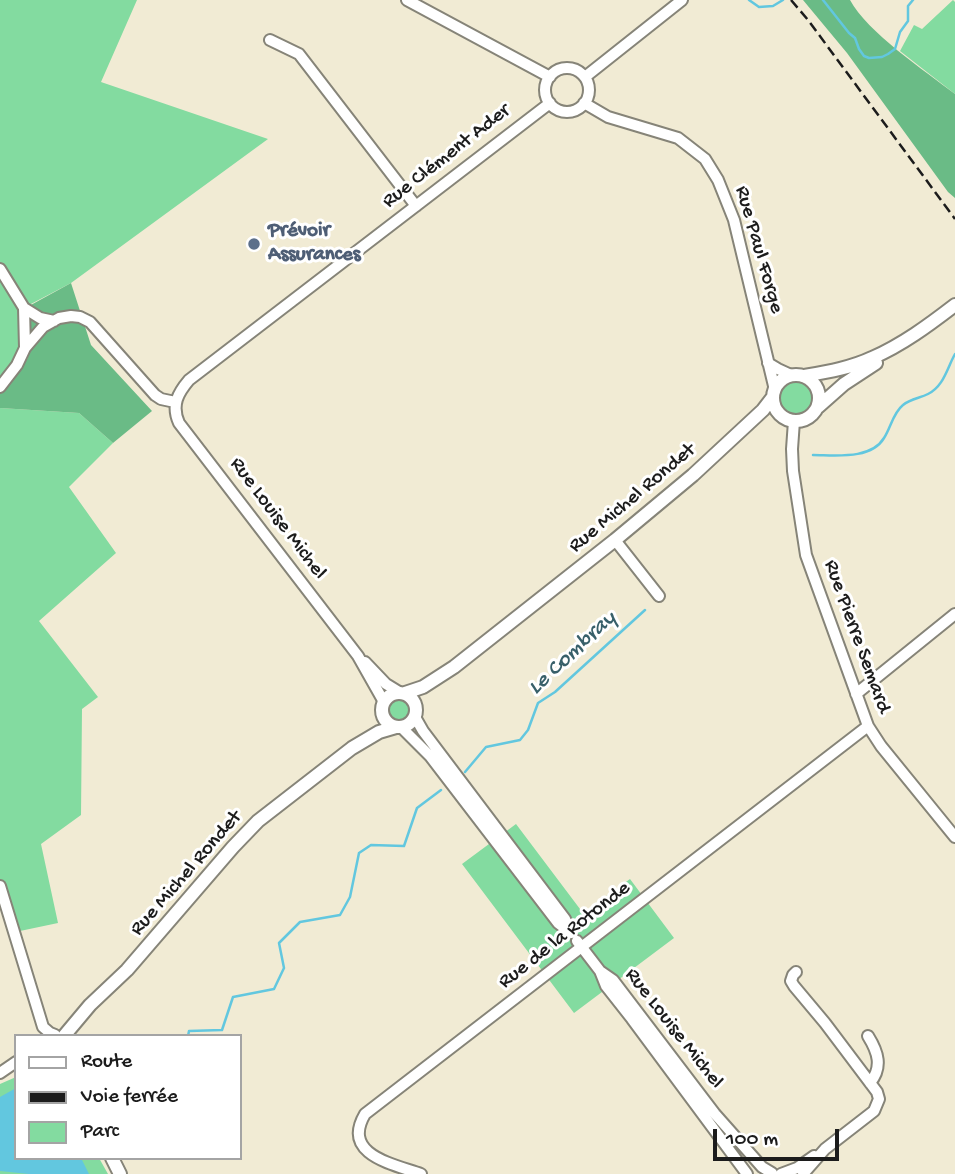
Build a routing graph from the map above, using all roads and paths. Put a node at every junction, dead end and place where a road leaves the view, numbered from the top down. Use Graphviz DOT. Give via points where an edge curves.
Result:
graph roads {
  1 [pos="407,0"];
  2 [pos="682,0"];
  3 [pos="270,40"];
  4 [pos="550,76"];
  5 [pos="584,77"];
  6 [pos="550,103"];
  7 [pos="584,103"];
  8 [pos="416,206"];
  9 [pos="0,270"];
  10 [pos="955,305"];
  11 [pos="24,308"];
  12 [pos="54,321"];
  13 [pos="904,341"];
  14 [pos="24,348"];
  15 [pos="768,362"];
  16 [pos="797,376"];
  17 [pos="0,387"];
  18 [pos="774,394"];
  19 [pos="175,402"];
  20 [pos="818,407"];
  21 [pos="789,419"];
  22 [pos="736,436"];
  23 [pos="615,540"];
  24 [pos="659,596"];
  25 [pos="955,614"];
  26 [pos="358,656"];
  27 [pos="454,667"];
  28 [pos="402,693"];
  29 [pos="856,694"];
  30 [pos="383,708"];
  31 [pos="416,714"];
  32 [pos="868,726"];
  33 [pos="398,727"];
  34 [pos="352,748"];
  35 [pos="955,837"];
  36 [pos="0,886"];
  37 [pos="572,933"];
  38 [pos="581,947"];
  39 [pos="600,971"];
  40 [pos="796,972"];
  41 [pos="90,1005"];
  42 [pos="52,1034"];
  43 [pos="57,1034"];
  44 [pos="66,1034"];
  45 [pos="868,1036"];
  46 [pos="870,1083"];
  47 [pos="825,1149"];
  48 [pos="421,1174"];
  49 [pos="747,1174"];
  50 [pos="774,1174"];
  51 [pos="803,1174"];
  1 -- 4 [label="street"];
  2 -- 5 [label="street"];
  3 -- 8 [label="street" via="299,54"];
  4 -- 5 [label="street" via="568,68"];
  4 -- 6 [label="street" via="545,87"];
  5 -- 7 [label="street" via="589,87"];
  6 -- 7 [label="street" via="567,111"];
  6 -- 8 [label="street, Rue Clément Ader"];
  7 -- 15 [label="street, Rue Paul Forge" via="608,117 678,138 705,159 734,220"];
  8 -- 19 [label="street, Rue Clément Ader" via="190,380"];
  9 -- 11 [label="street"];
  10 -- 13 [label="street"];
  11 -- 12 [label="street"];
  11 -- 14 [label="street"];
  12 -- 14 [label="street"];
  12 -- 19 [label="street" via="71,316 90,322 155,395"];
  13 -- 16 [label="street" via="845,368"];
  13 -- 20 [label="street"];
  14 -- 17 [label="street"];
  15 -- 16 [label="street"];
  15 -- 18 [label="street, Rue Paul Forge"];
  16 -- 18 [label="street" via="779,383"];
  16 -- 20 [label="street" via="810,379 817,387"];
  18 -- 21 [label="street" via="775,408"];
  18 -- 22 [label="street, Rue Michel Rondet"];
  19 -- 26 [label="street, Rue Louise Michel" via="179,423"];
  20 -- 21 [label="street" via="802,420"];
  21 -- 22 [label="street, Rue Michel Rondet" via="764,416"];
  21 -- 29 [label="street, Rue Pierre Semard" via="806,555"];
  22 -- 23 [label="street, Rue Michel Rondet"];
  23 -- 24 [label="street"];
  23 -- 27 [label="street, Rue Michel Rondet"];
  25 -- 29 [label="street"];
  26 -- 28 [label="street, Rue Louise Michel"];
  26 -- 30 [label="street, Rue Louise Michel"];
  27 -- 28 [label="street, Rue Michel Rondet" via="423,687"];
  27 -- 31 [label="street, Rue Michel Rondet" via="426,693"];
  28 -- 30 [label="street" via="390,695"];
  28 -- 31 [label="street" via="414,701"];
  29 -- 32 [label="street, Rue Pierre Semard"];
  30 -- 33 [label="street" via="387,722"];
  30 -- 34 [label="street, Rue Michel Rondet" via="373,727"];
  31 -- 33 [label="street" via="412,722"];
  31 -- 37 [label="street, Rue Louise Michel" via="423,731"];
  32 -- 35 [label="street, Rue Pierre Semard"];
  32 -- 38 [label="street, Rue de la Rotonde"];
  33 -- 34 [label="street, Rue Michel Rondet"];
  33 -- 37 [label="street, Rue Louise Michel" via="430,757 558,923"];
  34 -- 41 [label="street, Rue Michel Rondet" via="258,821 127,970"];
  36 -- 42 [label="street" via="43,1027"];
  37 -- 38 [label="street, Rue Louise Michel"];
  38 -- 39 [label="street, Rue Louise Michel"];
  38 -- 48 [label="street, Rue de la Rotonde" via="365,1114 359,1136 370,1155"];
  39 -- 49 [label="street, Rue Louise Michel" via="606,986"];
  39 -- 50 [label="street, Rue Louise Michel" via="613,980 724,1124 762,1167"];
  40 -- 46 [label="street" via="791,981 794,986"];
  41 -- 43 [label="street, Rue Michel Rondet"];
  41 -- 44 [label="street, Rue Michel Rondet"];
  45 -- 46 [label="street" via="877,1049 878,1067"];
  46 -- 47 [label="street" via="879,1099 874,1111"];
  47 -- 50 [label="street" via="797,1168"];
  47 -- 51 [label="street"];
}
